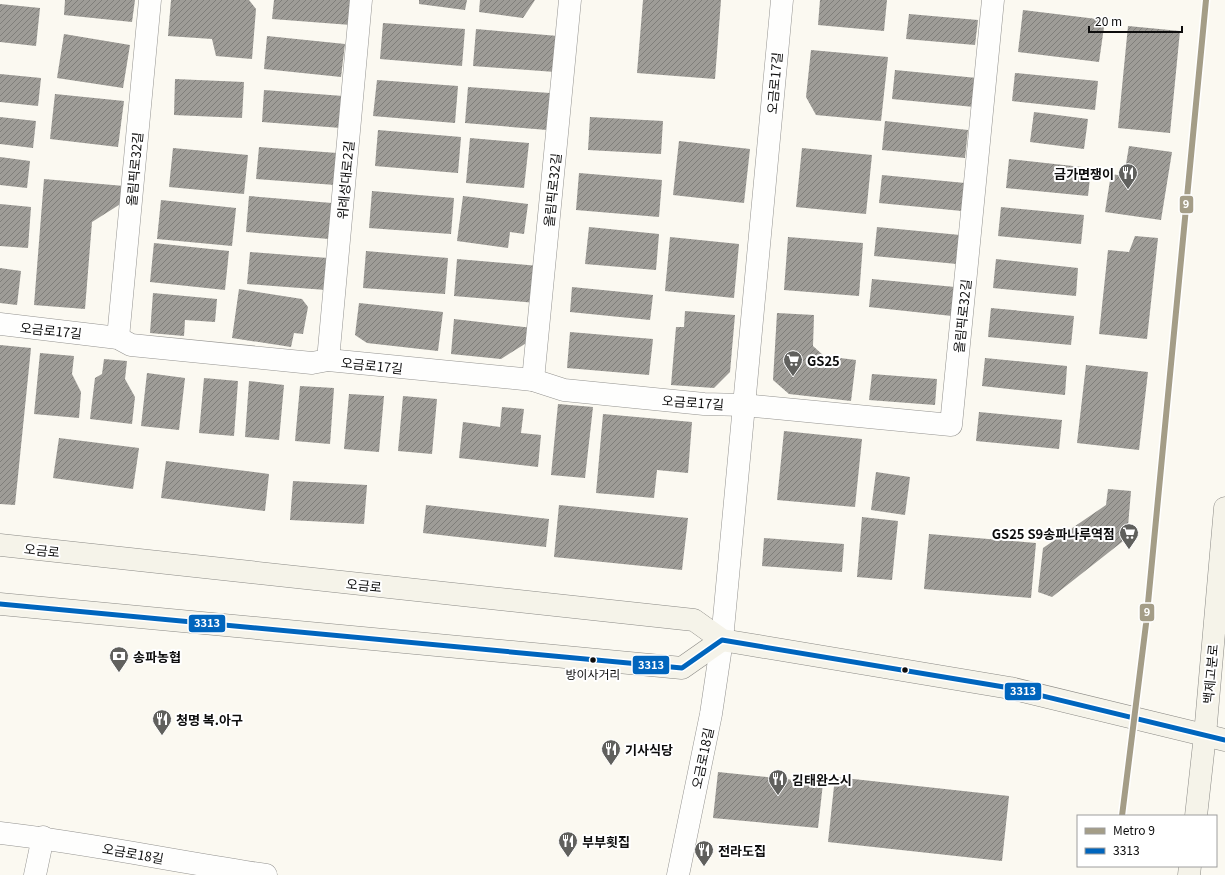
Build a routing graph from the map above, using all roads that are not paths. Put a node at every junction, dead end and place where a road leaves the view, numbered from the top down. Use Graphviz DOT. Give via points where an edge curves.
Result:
graph roads {
  1 [pos="150,0"];
  2 [pos="361,0"];
  3 [pos="570,0"];
  4 [pos="782,0"];
  5 [pos="993,0"];
  6 [pos="0,324"];
  7 [pos="118,338"];
  8 [pos="328,360"];
  9 [pos="533,380"];
  10 [pos="744,405"];
  11 [pos="1225,508"];
  12 [pos="0,545"];
  13 [pos="0,604"];
  14 [pos="722,640"];
  15 [pos="1215,737"];
  16 [pos="1196,815"];
  17 [pos="0,832"];
  18 [pos="43,837"];
  19 [pos="196,870"];
  20 [pos="34,875"];
  21 [pos="266,875"];
  22 [pos="678,875"];
  1 -- 7 [label="street, 올림픽로32길"];
  2 -- 8 [label="street, 위례성대로2길"];
  3 -- 9 [label="street, 올림픽로32길"];
  4 -- 10 [label="street, 오금로17길"];
  5 -- 10 [label="street, 올림픽로32길" via="951,425"];
  6 -- 7 [label="street, 오금로17길"];
  7 -- 8 [label="street, 오금로17길" via="131,345 312,363"];
  8 -- 9 [label="street, 오금로17길"];
  9 -- 10 [label="street, 오금로17길" via="564,390 704,404"];
  10 -- 14 [label="street, 오금로17길"];
  11 -- 15 [label="main road, 백제고분로"];
  12 -- 14 [label="main road, 오금로" via="694,620"];
  13 -- 14 [label="main road" via="682,668"];
  14 -- 15 [label="main road, 오금로" via="1010,688"];
  14 -- 22 [label="street, 오금로18길" via="711,714"];
  15 -- 16 [label="main road, 백제고분로"];
  17 -- 18 [label="street, 오금로18길"];
  18 -- 19 [label="street, 오금로18길"];
  18 -- 20 [label="street"];
  19 -- 21 [label="street, 오금로18길"];
}
